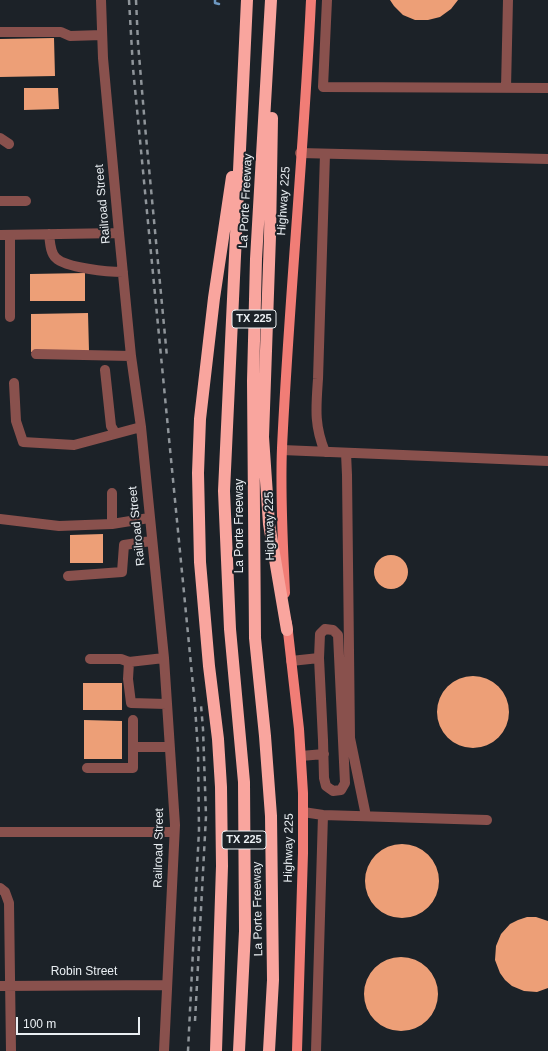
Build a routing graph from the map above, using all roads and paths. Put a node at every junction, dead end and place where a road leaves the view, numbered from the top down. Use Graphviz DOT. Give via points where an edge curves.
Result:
graph roads {
  1 [pos="101,0"];
  2 [pos="247,0"];
  3 [pos="272,0"];
  4 [pos="311,0"];
  5 [pos="327,0"];
  6 [pos="508,0"];
  7 [pos="0,32"];
  8 [pos="102,35"];
  9 [pos="506,88"];
  10 [pos="548,88"];
  11 [pos="242,114"];
  12 [pos="0,138"];
  13 [pos="9,144"];
  14 [pos="300,153"];
  15 [pos="325,154"];
  16 [pos="548,160"];
  17 [pos="0,201"];
  18 [pos="26,201"];
  19 [pos="119,233"];
  20 [pos="49,234"];
  21 [pos="5,235"];
  22 [pos="123,272"];
  23 [pos="10,317"];
  24 [pos="36,354"];
  25 [pos="132,356"];
  26 [pos="105,370"];
  27 [pos="14,383"];
  28 [pos="140,427"];
  29 [pos="115,433"];
  30 [pos="282,450"];
  31 [pos="325,452"];
  32 [pos="346,453"];
  33 [pos="548,461"];
  34 [pos="112,492"];
  35 [pos="149,518"];
  36 [pos="0,519"];
  37 [pos="112,524"];
  38 [pos="151,541"];
  39 [pos="68,576"];
  40 [pos="287,630"];
  41 [pos="164,658"];
  42 [pos="319,658"];
  43 [pos="90,659"];
  44 [pos="291,661"];
  45 [pos="129,662"];
  46 [pos="166,704"];
  47 [pos="132,720"];
  48 [pos="133,747"];
  49 [pos="169,747"];
  50 [pos="324,754"];
  51 [pos="300,756"];
  52 [pos="87,768"];
  53 [pos="303,812"];
  54 [pos="323,815"];
  55 [pos="366,816"];
  56 [pos="487,820"];
  57 [pos="0,832"];
  58 [pos="174,832"];
  59 [pos="0,888"];
  60 [pos="167,985"];
  61 [pos="5,986"];
  62 [pos="11,1051"];
  63 [pos="164,1051"];
  64 [pos="216,1051"];
  65 [pos="239,1051"];
  66 [pos="269,1051"];
  67 [pos="297,1051"];
  68 [pos="316,1051"];
  1 -- 8 [label="street, Railroad Street"];
  2 -- 11 [label="highway, La Porte Freeway / TX 225"];
  3 -- 40 [label="highway" via="270,236 263,437 269,524"];
  3 -- 66 [label="highway, La Porte Freeway / TX 225" via="256,258 253,381 255,638 271,816 273,980"];
  4 -- 14 [label="main road, Highway 225"];
  5 -- 9 [label="street" via="323,87"];
  6 -- 9 [label="street"];
  7 -- 8 [label="street"];
  8 -- 19 [label="street, Railroad Street"];
  9 -- 10 [label="street"];
  11 -- 64 [label="highway" via="214,298 200,419 198,473 200,562 221,787 222,866"];
  11 -- 65 [label="highway, La Porte Freeway / TX 225" via="224,491 230,629 244,782 245,931"];
  12 -- 13 [label="street"];
  14 -- 15 [label="street"];
  14 -- 30 [label="main road, Highway 225"];
  15 -- 16 [label="street"];
  15 -- 31 [label="street" via="315,414"];
  17 -- 18 [label="street"];
  19 -- 20 [label="street"];
  19 -- 22 [label="street, Railroad Street"];
  20 -- 21 [label="street"];
  20 -- 22 [label="street" via="55,258 64,263 104,272"];
  21 -- 23 [label="street"];
  22 -- 25 [label="street, Railroad Street"];
  24 -- 25 [label="street"];
  25 -- 28 [label="street, Railroad Street"];
  26 -- 29 [label="street" via="111,426"];
  27 -- 29 [label="street" via="16,421 23,442 74,445"];
  28 -- 29 [label="street"];
  28 -- 35 [label="street, Railroad Street"];
  30 -- 31 [label="street"];
  30 -- 40 [label="main road, Highway 225"];
  31 -- 32 [label="street"];
  32 -- 33 [label="street"];
  32 -- 55 [label="street" via="350,738"];
  34 -- 37 [label="street"];
  35 -- 37 [label="street"];
  35 -- 38 [label="street, Railroad Street"];
  36 -- 37 [label="street" via="59,526"];
  38 -- 39 [label="street" via="124,545 122,572"];
  38 -- 41 [label="street, Railroad Street"];
  40 -- 44 [label="main road, Highway 225"];
  41 -- 45 [label="street"];
  41 -- 46 [label="street, Railroad Street"];
  42 -- 44 [label="street"];
  42 -- 50 [label="street"];
  42 -- 50 [label="street" via="320,634 325,629 333,630 338,635 345,783 341,790 333,791 326,786"];
  43 -- 45 [label="street" via="121,659"];
  44 -- 51 [label="main road, Highway 225"];
  45 -- 46 [label="street" via="131,703"];
  46 -- 49 [label="street, Railroad Street"];
  47 -- 48 [label="street"];
  48 -- 49 [label="street"];
  48 -- 52 [label="street" via="133,768"];
  49 -- 58 [label="street, Railroad Street"];
  50 -- 51 [label="street"];
  51 -- 53 [label="main road, Highway 225"];
  53 -- 54 [label="street"];
  53 -- 67 [label="main road, Highway 225"];
  54 -- 55 [label="street"];
  54 -- 68 [label="street"];
  55 -- 56 [label="street"];
  57 -- 58 [label="street"];
  58 -- 60 [label="street, Railroad Street"];
  59 -- 61 [label="street" via="5,892 9,903"];
  60 -- 61 [label="street, Robin Street"];
  60 -- 63 [label="street, Railroad Street"];
  61 -- 62 [label="street"];
}
